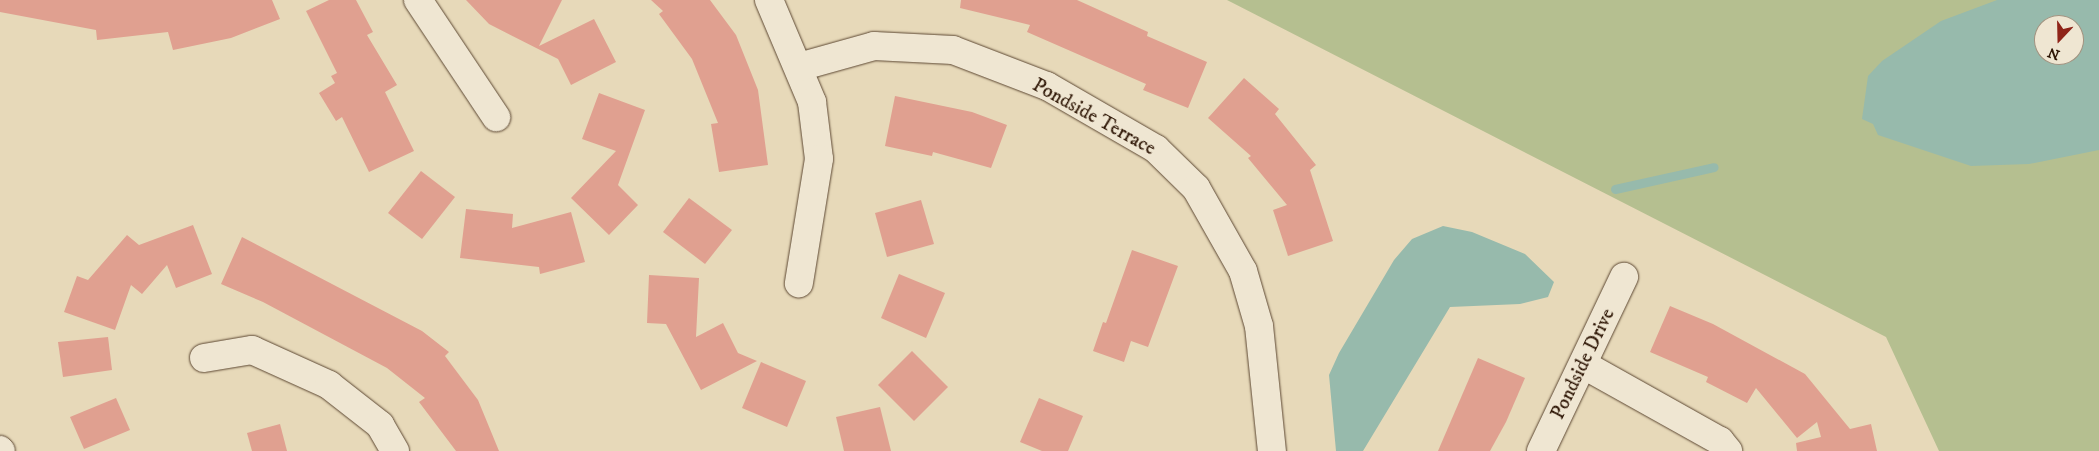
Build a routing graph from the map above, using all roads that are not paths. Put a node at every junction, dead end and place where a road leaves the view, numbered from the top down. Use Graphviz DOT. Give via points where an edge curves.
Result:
graph roads {
  1 [pos="418,0"];
  2 [pos="769,0"];
  3 [pos="799,67"];
  4 [pos="496,117"];
  5 [pos="1624,277"];
  6 [pos="800,283"];
  7 [pos="204,358"];
  8 [pos="1584,365"];
  9 [pos="395,451"];
  10 [pos="1272,451"];
  11 [pos="1541,451"];
  12 [pos="1728,451"];
  1 -- 4 [label="street"];
  2 -- 3 [label="street"];
  3 -- 6 [label="street" via="812,102 819,159"];
  3 -- 10 [label="street, Pondside Terrace" via="874,46 953,50 1047,86 1156,149 1196,188 1243,271 1259,326"];
  5 -- 8 [label="street, Pondside Drive"];
  7 -- 9 [label="street" via="252,350 329,385 380,425"];
  8 -- 11 [label="street, Pondside Drive"];
  8 -- 12 [label="street" via="1720,441"];
}
